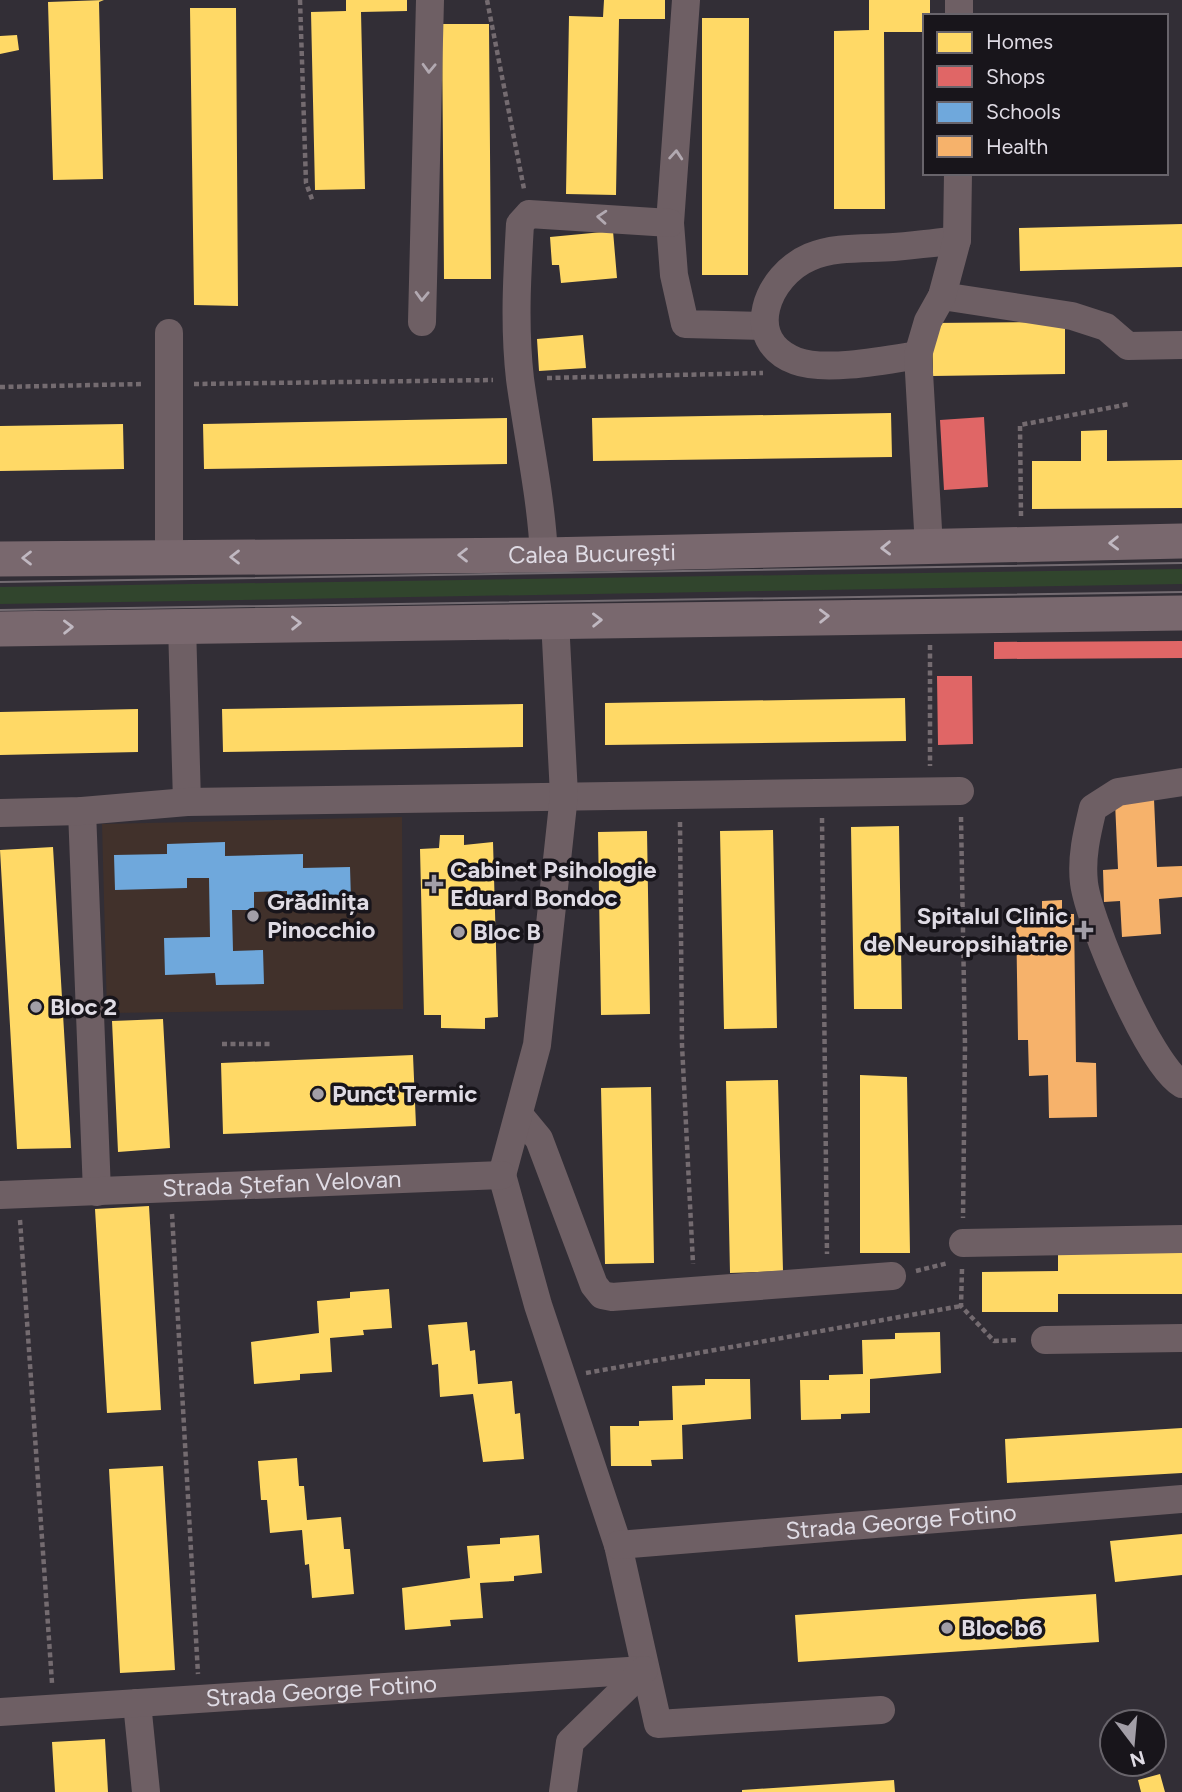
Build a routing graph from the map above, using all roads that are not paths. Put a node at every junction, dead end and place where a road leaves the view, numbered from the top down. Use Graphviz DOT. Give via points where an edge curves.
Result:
graph roads {
  1 [pos="430,0"];
  2 [pos="686,0"];
  3 [pos="958,175"];
  4 [pos="670,223"];
  5 [pos="957,240"];
  6 [pos="942,296"];
  7 [pos="422,322"];
  8 [pos="764,326"];
  9 [pos="169,333"];
  10 [pos="1182,345"];
  11 [pos="918,355"];
  12 [pos="1182,541"];
  13 [pos="929,547"];
  14 [pos="544,555"];
  15 [pos="169,557"];
  16 [pos="0,559"];
  17 [pos="1182,613"];
  18 [pos="555,620"];
  19 [pos="182,625"];
  20 [pos="0,629"];
  21 [pos="1182,782"];
  22 [pos="960,792"];
  23 [pos="564,795"];
  24 [pos="187,802"];
  25 [pos="82,811"];
  26 [pos="0,813"];
  27 [pos="1182,1084"];
  28 [pos="520,1116"];
  29 [pos="502,1175"];
  30 [pos="97,1192"];
  31 [pos="9,1195"];
  32 [pos="1182,1239"];
  33 [pos="963,1251"];
  34 [pos="891,1276"];
  35 [pos="1182,1338"];
  36 [pos="1045,1340"];
  37 [pos="1182,1499"];
  38 [pos="618,1545"];
  39 [pos="644,1670"];
  40 [pos="137,1703"];
  41 [pos="881,1710"];
  42 [pos="0,1712"];
  43 [pos="146,1792"];
  44 [pos="563,1792"];
  1 -- 7 [label="street, one-way"];
  4 -- 2 [label="street, one-way"];
  3 -- 5 [label="street"];
  4 -- 8 [label="street" via="674,275 685,324"];
  4 -- 14 [label="street, one-way" via="529,214 520,223 515,318"];
  5 -- 6 [label="street"];
  5 -- 8 [label="street" via="810,257 782,274 766,305"];
  6 -- 10 [label="street" via="1072,316 1106,327 1128,346"];
  6 -- 11 [label="street" via="928,321"];
  8 -- 11 [label="street" via="773,348 798,362 842,365"];
  9 -- 15 [label="street"];
  11 -- 13 [label="street"];
  12 -- 13 [label="main road, Calea București, one-way"];
  13 -- 14 [label="main road, Calea București, one-way"];
  14 -- 15 [label="main road, Calea București, one-way"];
  15 -- 16 [label="main road, Calea București, one-way"];
  18 -- 17 [label="main road, one-way"];
  19 -- 18 [label="main road, one-way"];
  18 -- 23 [label="street"];
  20 -- 19 [label="main road, one-way"];
  19 -- 24 [label="street"];
  21 -- 27 [label="street" via="1118,792 1093,808 1083,853 1084,885 1106,951 1153,1052"];
  22 -- 23 [label="street"];
  23 -- 24 [label="street"];
  23 -- 28 [label="street" via="537,1045"];
  24 -- 25 [label="street"];
  25 -- 26 [label="street"];
  25 -- 30 [label="street"];
  28 -- 29 [label="street"];
  28 -- 34 [label="street" via="539,1139 594,1285 602,1295 694,1293"];
  29 -- 30 [label="street, Strada Ștefan Velovan"];
  29 -- 38 [label="street"];
  30 -- 31 [label="street, Strada Ștefan Velovan"];
  32 -- 33 [label="street"];
  35 -- 36 [label="street"];
  37 -- 38 [label="street, Strada George Fotino"];
  38 -- 39 [label="street"];
  39 -- 40 [label="street, Strada George Fotino"];
  39 -- 41 [label="street" via="658,1724"];
  39 -- 44 [label="street" via="570,1742"];
  40 -- 42 [label="street, Strada George Fotino"];
  40 -- 43 [label="street"];
}
